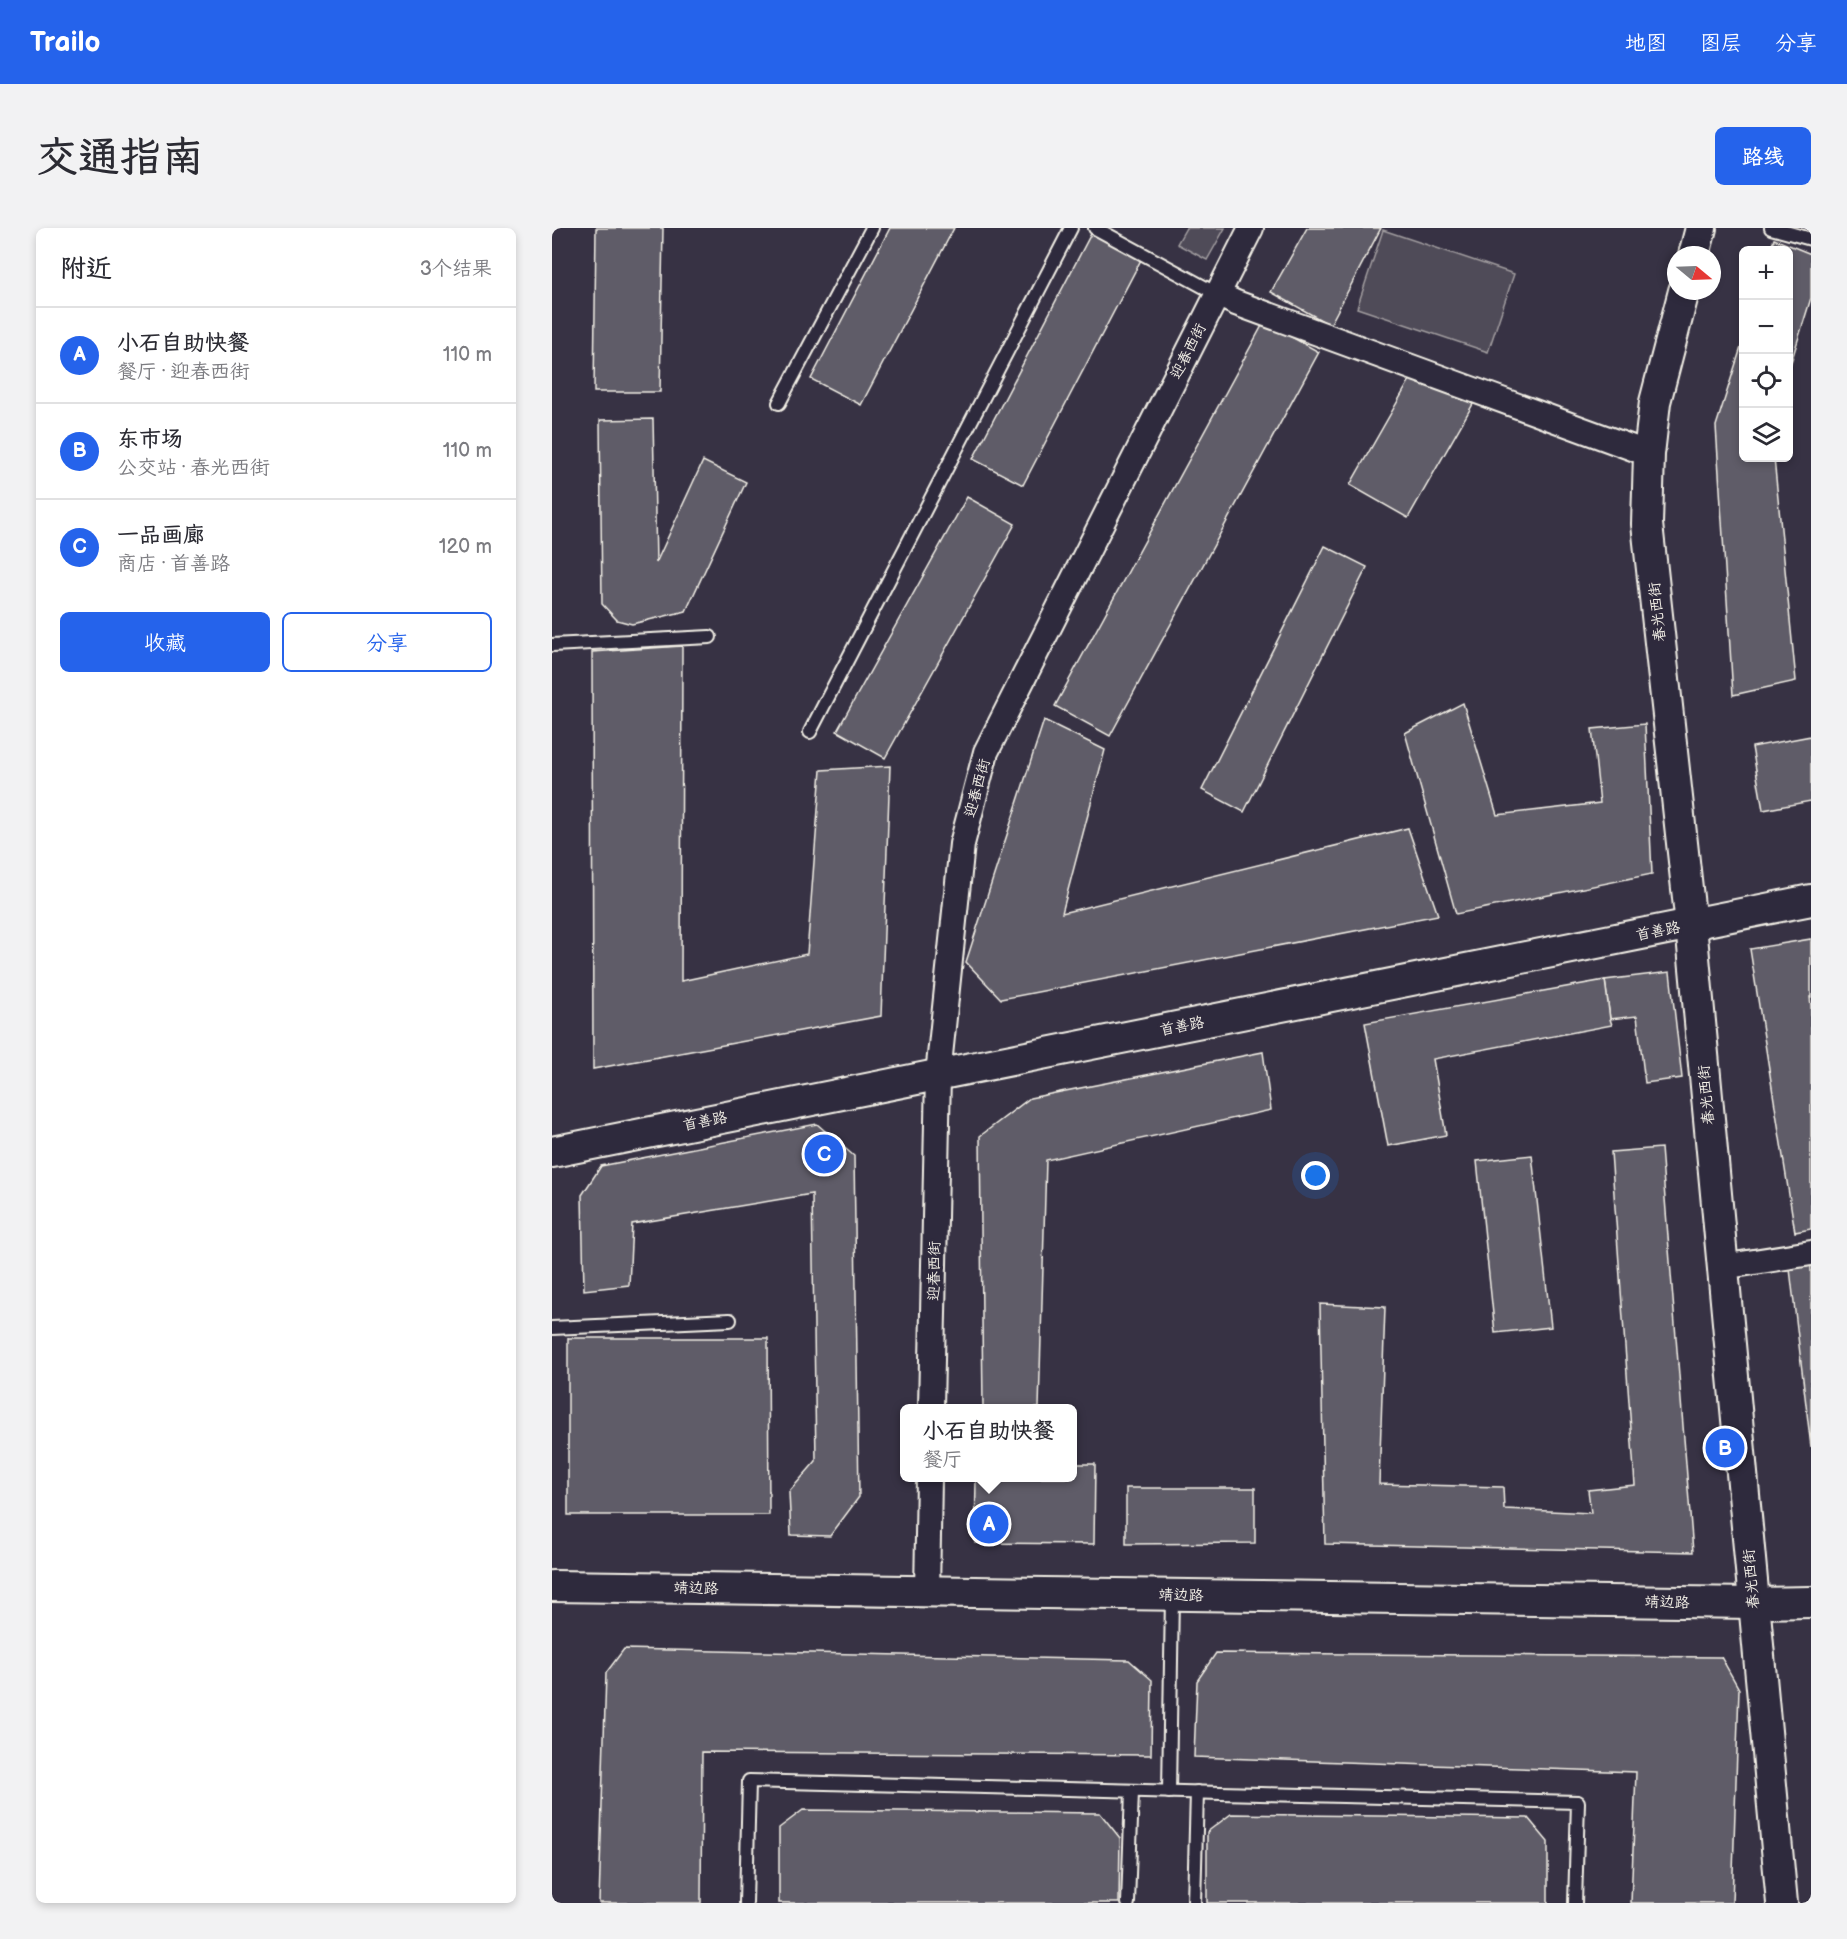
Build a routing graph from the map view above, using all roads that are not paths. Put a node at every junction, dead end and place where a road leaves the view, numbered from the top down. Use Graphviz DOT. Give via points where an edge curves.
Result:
graph roads {
  1 [pos="872,228"];
  2 [pos="1071,228"];
  3 [pos="1095,228"];
  4 [pos="1251,228"];
  5 [pos="1701,228"];
  6 [pos="1771,228"];
  7 [pos="1811,239"];
  8 [pos="1696,246"];
  9 [pos="1217,294"];
  10 [pos="1682,300"];
  11 [pos="779,403"];
  12 [pos="1649,454"];
  13 [pos="710,637"];
  14 [pos="552,645"];
  15 [pos="810,732"];
  16 [pos="1811,900"];
  17 [pos="1691,925"];
  18 [pos="938,1075"];
  19 [pos="552,1152"];
  20 [pos="1811,1253"];
  21 [pos="1722,1267"];
  22 [pos="730,1320"];
  23 [pos="552,1328"];
  24 [pos="931,1404"];
  25 [pos="929,1482"];
  26 [pos="552,1586"];
  27 [pos="927,1592"];
  28 [pos="1172,1595"];
  29 [pos="1811,1602"];
  30 [pos="1754,1603"];
  31 [pos="1132,1791"];
  32 [pos="1168,1792"];
  33 [pos="1197,1792"];
  34 [pos="746,1903"];
  35 [pos="1128,1903"];
  36 [pos="1194,1903"];
  37 [pos="1575,1903"];
  38 [pos="1782,1903"];
  1 -- 11 [label="lane"];
  2 -- 15 [label="lane"];
  3 -- 9 [label="lane"];
  4 -- 9 [label="street, 迎春西街"];
  5 -- 8 [label="street"];
  6 -- 7 [label="lane"];
  9 -- 12 [label="street"];
  9 -- 18 [label="street, 迎春西街" via="986,752 962,844"];
  10 -- 12 [label="street, 春光西街" via="1655,402"];
  12 -- 17 [label="street, 春光西街" via="1647,525"];
  13 -- 14 [label="lane"];
  16 -- 17 [label="street, 首善路"];
  17 -- 18 [label="street, 首善路"];
  17 -- 21 [label="street, 春光西街"];
  18 -- 19 [label="street, 首善路"];
  18 -- 24 [label="street, 迎春西街"];
  20 -- 21 [label="street"];
  21 -- 30 [label="street, 春光西街"];
  22 -- 23 [label="lane"];
  25 -- 27 [label="street"];
  26 -- 27 [label="street, 靖边路"];
  27 -- 28 [label="street, 靖边路"];
  28 -- 30 [label="street, 靖边路"];
  28 -- 32 [label="lane"];
  29 -- 30 [label="street, 靖边路"];
  30 -- 38 [label="street, 春光西街"];
  31 -- 32 [label="lane"];
  31 -- 34 [label="lane" via="749,1781"];
  31 -- 35 [label="lane"];
  32 -- 33 [label="lane"];
  33 -- 36 [label="lane"];
  33 -- 37 [label="lane" via="1578,1802"];
}
